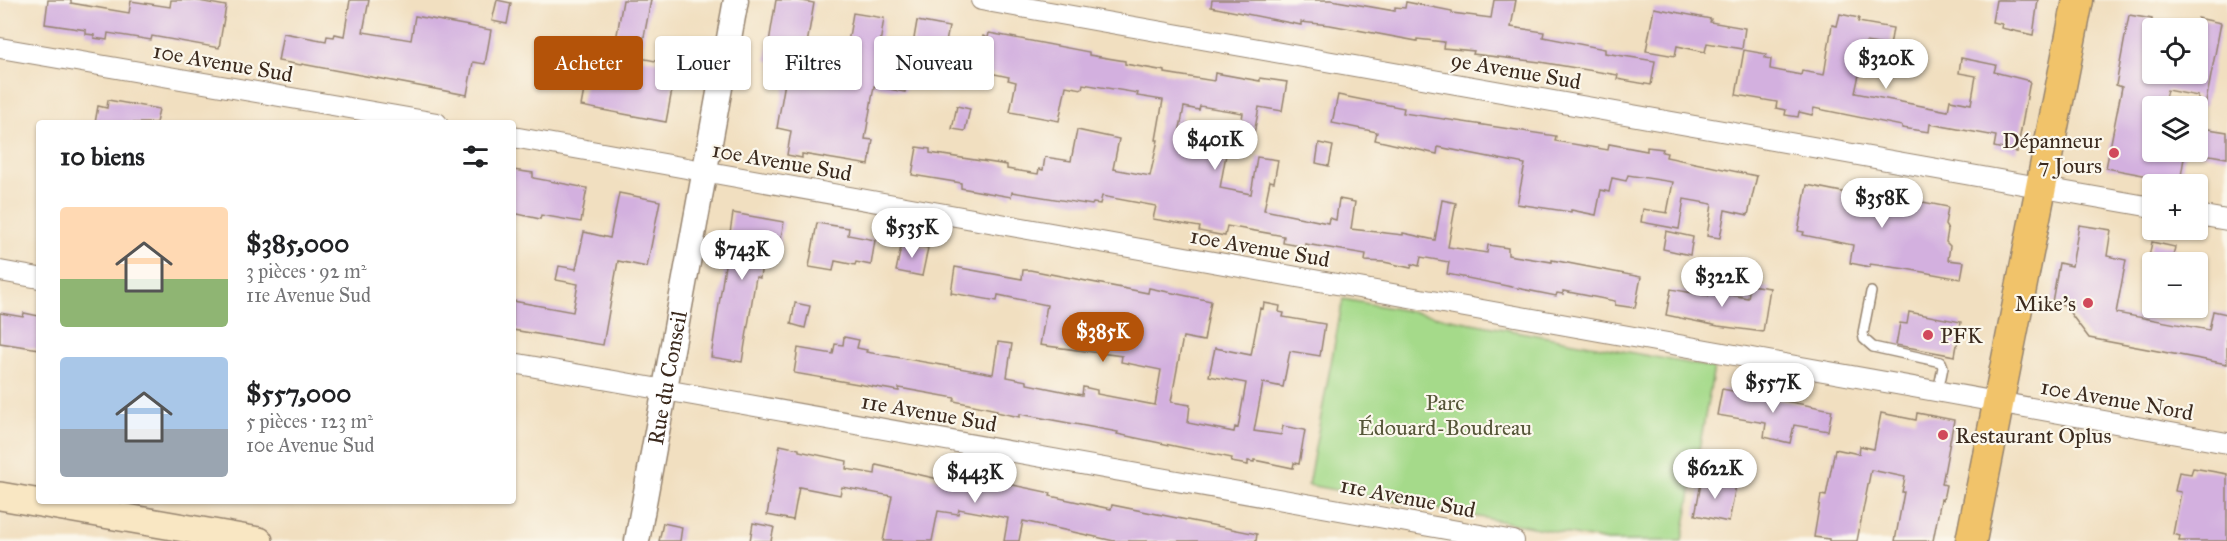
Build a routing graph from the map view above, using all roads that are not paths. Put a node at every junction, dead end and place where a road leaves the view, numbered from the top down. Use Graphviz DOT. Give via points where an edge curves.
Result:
graph roads {
  1 [pos="736,0"];
  2 [pos="981,0"];
  3 [pos="2078,0"];
  4 [pos="0,48"];
  5 [pos="420,120"];
  6 [pos="516,138"];
  7 [pos="704,172"];
  8 [pos="2042,186"];
  9 [pos="2142,205"];
  10 [pos="2208,217"];
  11 [pos="2227,220"];
  12 [pos="0,271"];
  13 [pos="36,277"];
  14 [pos="1871,292"];
  15 [pos="516,364"];
  16 [pos="664,390"];
  17 [pos="1938,392"];
  18 [pos="1999,403"];
  19 [pos="2227,444"];
  20 [pos="0,496"];
  21 [pos="36,502"];
  22 [pos="46,504"];
  23 [pos="259,541"];
  24 [pos="636,541"];
  25 [pos="1515,541"];
  26 [pos="1971,541"];
  1 -- 7 [label="street, Rue du Conseil"];
  2 -- 8 [label="street, 9e Avenue Sud"];
  3 -- 8 [label="main road"];
  4 -- 5 [label="street, 10e Avenue Sud"];
  6 -- 7 [label="street, 10e Avenue Sud"];
  7 -- 16 [label="street, Rue du Conseil"];
  7 -- 17 [label="street, 10e Avenue Sud"];
  8 -- 9 [label="street, 9e Avenue Sud"];
  8 -- 18 [label="main road"];
  10 -- 11 [label="street"];
  12 -- 13 [label="street"];
  14 -- 17 [label="lane" via="1864,339 1873,347 1941,362"];
  15 -- 16 [label="street, 11e Avenue Sud"];
  16 -- 24 [label="street, Rue du Conseil"];
  16 -- 25 [label="street, 11e Avenue Sud"];
  17 -- 18 [label="street, 10e Avenue Sud"];
  18 -- 19 [label="street, 10e Avenue Nord"];
  18 -- 26 [label="main road"];
  20 -- 21 [label="main road"];
  22 -- 23 [label="main road"];
}
